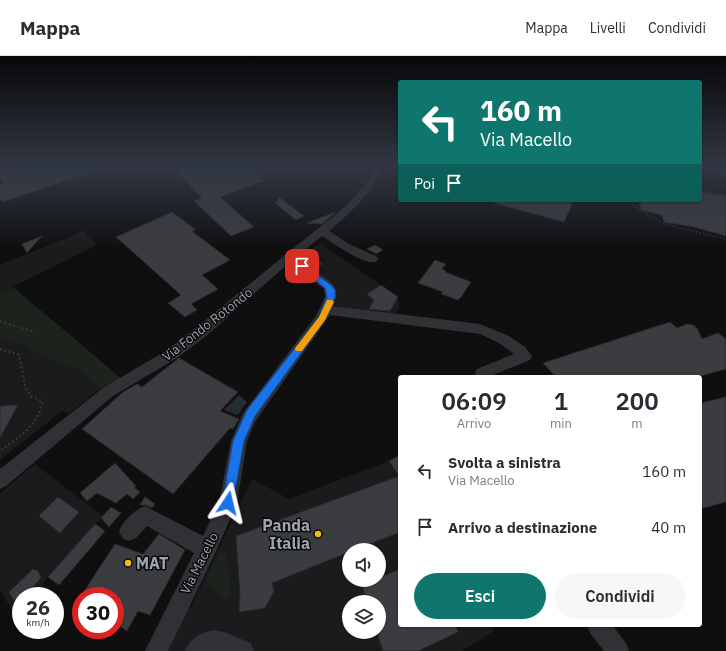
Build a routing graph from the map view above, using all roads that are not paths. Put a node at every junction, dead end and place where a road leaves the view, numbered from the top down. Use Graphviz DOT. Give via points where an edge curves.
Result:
graph roads {
  1 [pos="362,194"];
  2 [pos="322,231"];
  3 [pos="289,257"];
  4 [pos="372,259"];
  5 [pos="327,310"];
  6 [pos="482,373"];
  7 [pos="0,480"];
  8 [pos="129,531"];
  9 [pos="207,550"];
  10 [pos="600,627"];
  11 [pos="156,651"];
  12 [pos="196,651"];
  13 [pos="244,651"];
  14 [pos="618,651"];
  1 -- 2 [label="street, Via Fondo Rotondo" via="349,209"];
  2 -- 3 [label="street, Via Fondo Rotondo"];
  2 -- 4 [label="street"];
  3 -- 5 [label="street, Via Macello" via="330,288 331,297"];
  3 -- 7 [label="street, Via Fondo Rotondo" via="201,332 172,354 108,392"];
  5 -- 6 [label="street" via="480,329 492,332 511,343 525,356"];
  5 -- 9 [label="street, Via Macello" via="251,414 239,441 228,503"];
  8 -- 9 [label="street" via="145,515"];
  9 -- 11 [label="street, Via Macello"];
  10 -- 14 [label="street"];
  12 -- 13 [label="street" via="210,640"];
}
